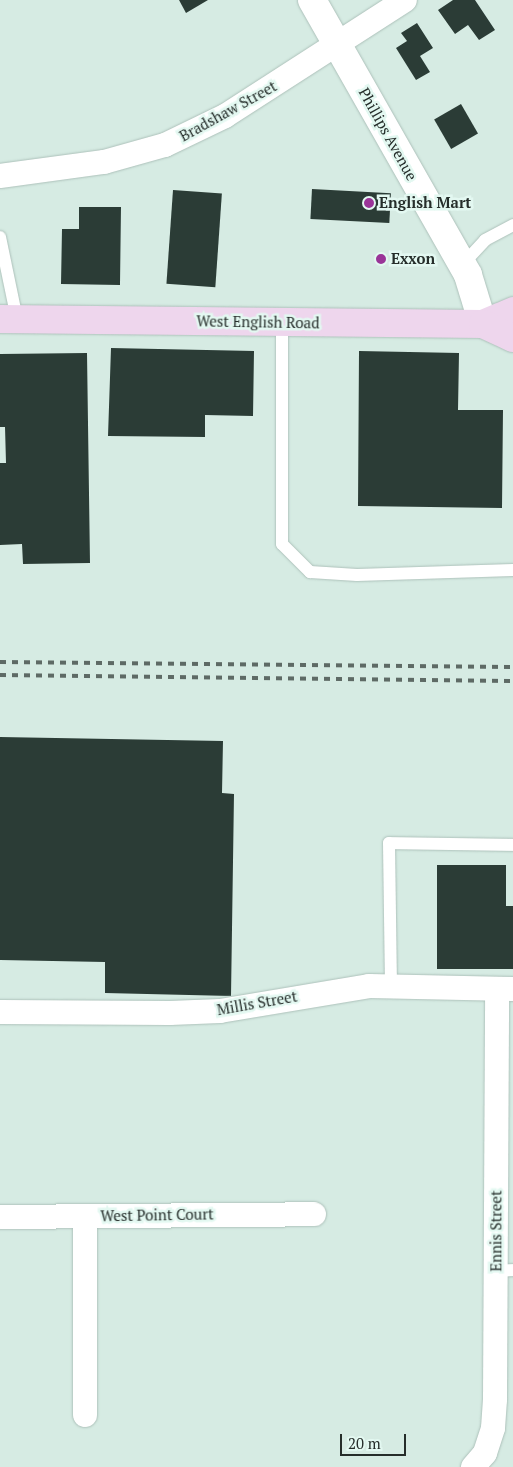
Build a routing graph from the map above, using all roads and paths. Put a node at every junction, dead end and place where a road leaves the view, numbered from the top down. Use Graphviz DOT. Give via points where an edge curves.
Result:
graph roads {
  1 [pos="312,0"];
  2 [pos="405,0"];
  3 [pos="338,46"];
  4 [pos="0,176"];
  5 [pos="513,224"];
  6 [pos="0,237"];
  7 [pos="462,266"];
  8 [pos="513,311"];
  9 [pos="9,319"];
  10 [pos="282,322"];
  11 [pos="483,324"];
  12 [pos="513,338"];
  13 [pos="513,570"];
  14 [pos="513,845"];
  15 [pos="390,987"];
  16 [pos="505,989"];
  17 [pos="0,1012"];
  18 [pos="314,1214"];
  19 [pos="85,1216"];
  20 [pos="0,1217"];
  21 [pos="504,1270"];
  22 [pos="84,1415"];
  23 [pos="473,1467"];
  1 -- 3 [label="street, Phillips Avenue"];
  2 -- 3 [label="street, Bradshaw Street"];
  3 -- 4 [label="street, Bradshaw Street" via="225,116 165,145 104,162"];
  3 -- 7 [label="street, Phillips Avenue"];
  5 -- 7 [label="lane" via="484,240"];
  6 -- 9 [label="lane"];
  7 -- 11 [label="street, Phillips Avenue"];
  8 -- 11 [label="main road, West English Road"];
  9 -- 10 [label="main road, West English Road"];
  10 -- 11 [label="main road, West English Road"];
  10 -- 13 [label="lane" via="282,544 310,572 357,575"];
  11 -- 12 [label="main road"];
  14 -- 15 [label="lane" via="389,843"];
  15 -- 16 [label="street, Millis Street"];
  15 -- 17 [label="street, Millis Street" via="307,994 220,1011"];
  16 -- 21 [label="street, Ennis Street"];
  18 -- 19 [label="street, West Point Court"];
  19 -- 20 [label="street, West Point Court"];
  19 -- 22 [label="street"];
  21 -- 23 [label="street, Ennis Street" via="493,1428 484,1453"];
}
